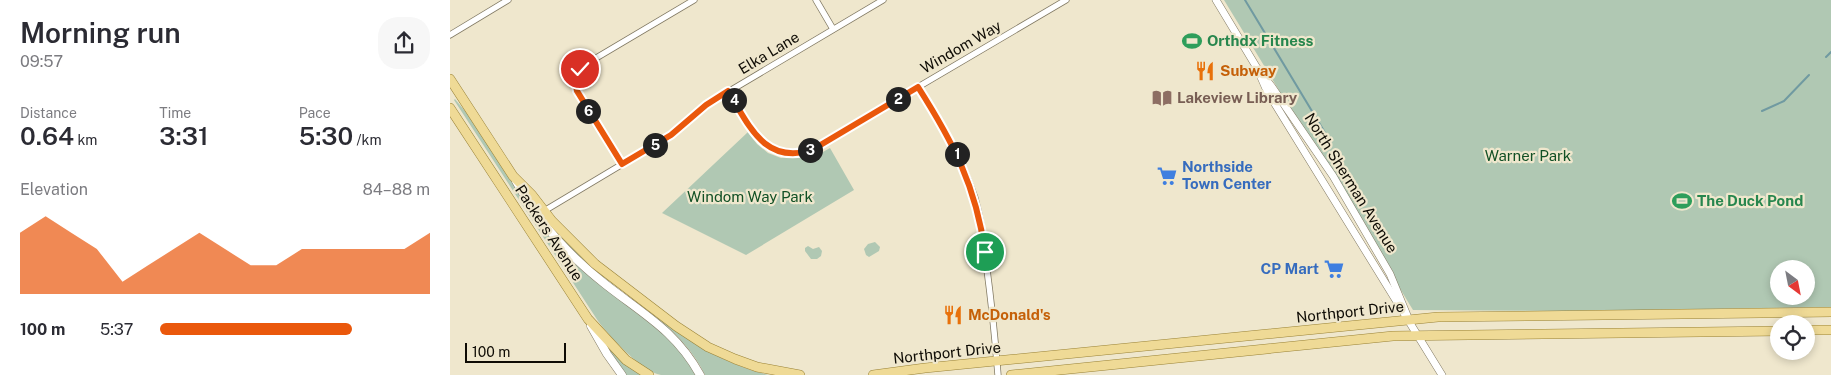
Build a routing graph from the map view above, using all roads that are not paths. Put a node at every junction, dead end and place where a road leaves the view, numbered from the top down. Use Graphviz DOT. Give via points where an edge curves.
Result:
graph roads {
  1 [pos="508,0"];
  2 [pos="694,0"];
  3 [pos="816,0"];
  4 [pos="883,0"];
  5 [pos="1066,0"];
  6 [pos="1216,0"];
  7 [pos="833,29"];
  8 [pos="450,35"];
  9 [pos="1257,68"];
  10 [pos="450,79"];
  11 [pos="918,87"];
  12 [pos="728,91"];
  13 [pos="450,108"];
  14 [pos="622,164"];
  15 [pos="513,176"];
  16 [pos="544,211"];
  17 [pos="1831,312"];
  18 [pos="588,319"];
  19 [pos="1409,320"];
  20 [pos="1815,330"];
  21 [pos="1831,330"];
  22 [pos="1770,331"];
  23 [pos="1418,336"];
  24 [pos="1211,340"];
  25 [pos="1185,357"];
  26 [pos="996,360"];
  27 [pos="622,375"];
  28 [pos="648,375"];
  29 [pos="700,375"];
  30 [pos="800,375"];
  31 [pos="874,375"];
  32 [pos="998,375"];
  33 [pos="1011,375"];
  34 [pos="1442,375"];
  1 -- 8 [label="street"];
  2 -- 14 [label="street" via="580,69 575,82 580,98"];
  3 -- 7 [label="street"];
  4 -- 7 [label="street, Elka Lane"];
  5 -- 11 [label="street, Windom Way"];
  6 -- 9 [label="street, North Sherman Avenue"];
  7 -- 12 [label="street, Elka Lane"];
  9 -- 19 [label="street, North Sherman Avenue" via="1267,91"];
  9 -- 19 [label="street, North Sherman Avenue" via="1323,161 1355,213 1394,280"];
  10 -- 15 [label="main road"];
  11 -- 12 [label="street, Windom Way" via="812,150 797,153 783,153 766,146 753,132"];
  11 -- 26 [label="street" via="960,160 975,200 982,227"];
  12 -- 14 [label="street, Elka Lane" via="671,135"];
  13 -- 18 [label="main road, Packers Avenue"];
  14 -- 16 [label="street, Elka Lane"];
  15 -- 16 [label="main road"];
  15 -- 29 [label="main road, Packers Avenue" via="536,214 562,246 673,337"];
  16 -- 30 [label="main road" via="595,264 708,347 757,367"];
  17 -- 19 [label="main road, Northport Drive" via="1468,316"];
  18 -- 27 [label="main road, Packers Avenue"];
  18 -- 28 [label="main road" via="626,360"];
  19 -- 23 [label="street, North Sherman Avenue"];
  19 -- 24 [label="main road, Northport Drive"];
  20 -- 21 [label="main road"];
  22 -- 23 [label="main road, Northport Drive"];
  23 -- 25 [label="main road, Northport Drive"];
  23 -- 34 [label="street, North Sherman Avenue"];
  24 -- 25 [label="main road"];
  24 -- 26 [label="main road, Northport Drive"];
  25 -- 33 [label="main road, Northport Drive"];
  26 -- 31 [label="main road, Northport Drive"];
  26 -- 32 [label="street"];
}
